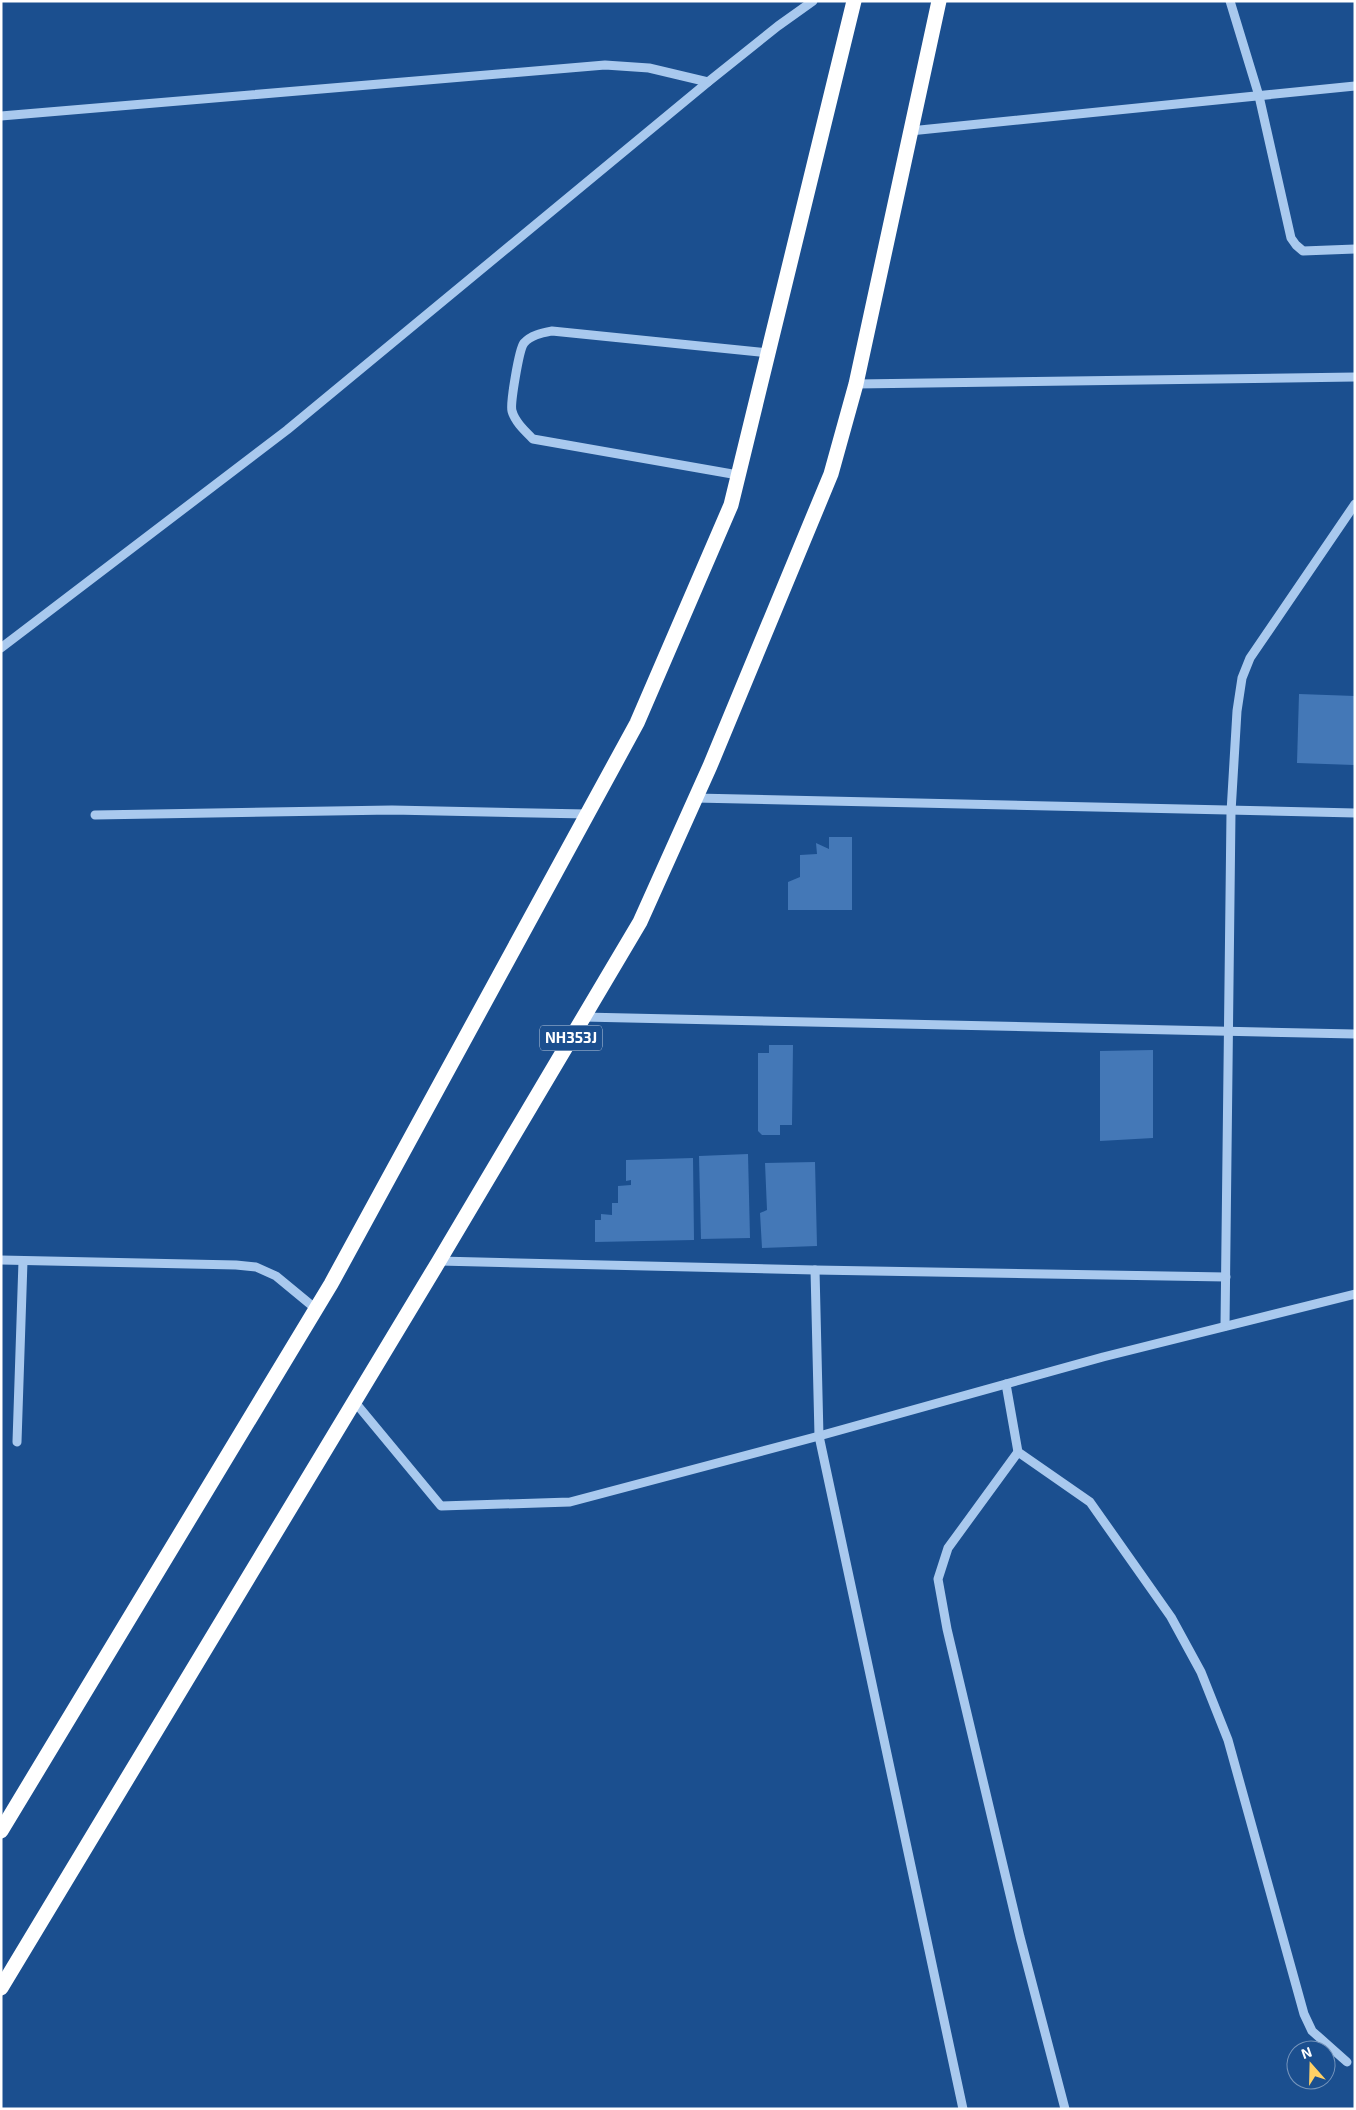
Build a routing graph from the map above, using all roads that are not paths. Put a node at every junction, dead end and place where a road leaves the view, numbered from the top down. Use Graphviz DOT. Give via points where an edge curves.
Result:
graph roads {
  1 [pos="813,1"];
  2 [pos="854,1"];
  3 [pos="939,1"];
  4 [pos="1230,1"];
  5 [pos="708,82"];
  6 [pos="1355,86"];
  7 [pos="1259,96"];
  8 [pos="1,116"];
  9 [pos="910,131"];
  10 [pos="1355,249"];
  11 [pos="768,353"];
  12 [pos="1355,377"];
  13 [pos="856,384"];
  14 [pos="738,475"];
  15 [pos="1355,504"];
  16 [pos="1,648"];
  17 [pos="695,798"];
  18 [pos="1231,812"];
  19 [pos="1355,813"];
  20 [pos="587,814"];
  21 [pos="95,815"];
  22 [pos="583,1017"];
  23 [pos="1227,1031"];
  24 [pos="1355,1034"];
  25 [pos="1,1260"];
  26 [pos="23,1261"];
  27 [pos="439,1261"];
  28 [pos="815,1270"];
  29 [pos="1226,1277"];
  30 [pos="1355,1294"];
  31 [pos="316,1309"];
  32 [pos="1225,1326"];
  33 [pos="1006,1384"];
  34 [pos="354,1401"];
  35 [pos="819,1436"];
  36 [pos="17,1442"];
  37 [pos="1018,1452"];
  38 [pos="1,1831"];
  39 [pos="1,1988"];
  40 [pos="1347,2062"];
  41 [pos="962,2109"];
  42 [pos="1065,2109"];
  1 -- 5 [label="street"];
  2 -- 11 [label="highway"];
  3 -- 9 [label="highway, NH353J"];
  4 -- 7 [label="street"];
  5 -- 8 [label="street" via="649,68 605,65"];
  5 -- 16 [label="street" via="287,430"];
  6 -- 7 [label="street"];
  7 -- 9 [label="street"];
  7 -- 10 [label="street" via="1291,238 1303,250"];
  9 -- 13 [label="highway, NH353J"];
  11 -- 14 [label="highway"];
  11 -- 14 [label="street" via="552,331 536,335 524,343 519,352 512,410 533,439"];
  12 -- 13 [label="street"];
  13 -- 17 [label="highway, NH353J" via="831,474"];
  14 -- 20 [label="highway" via="731,505 637,723"];
  15 -- 18 [label="street" via="1250,658 1242,678 1237,711"];
  17 -- 18 [label="street"];
  17 -- 22 [label="highway, NH353J" via="640,922"];
  18 -- 19 [label="street"];
  18 -- 23 [label="street"];
  20 -- 21 [label="street" via="392,810"];
  20 -- 31 [label="highway"];
  22 -- 23 [label="street"];
  22 -- 27 [label="highway, NH353J"];
  23 -- 24 [label="street"];
  23 -- 29 [label="street"];
  25 -- 26 [label="street"];
  26 -- 31 [label="street" via="256,1267 276,1276"];
  26 -- 36 [label="street"];
  27 -- 28 [label="street"];
  27 -- 34 [label="highway, NH353J"];
  28 -- 29 [label="street"];
  28 -- 35 [label="street"];
  29 -- 32 [label="street"];
  30 -- 32 [label="street"];
  31 -- 38 [label="highway"];
  32 -- 33 [label="street"];
  33 -- 35 [label="street"];
  33 -- 37 [label="street"];
  34 -- 35 [label="street" via="441,1506 570,1502"];
  34 -- 39 [label="highway, NH353J"];
  35 -- 41 [label="street"];
  37 -- 40 [label="street" via="1090,1502 1171,1617 1201,1672 1228,1740 1304,2014 1312,2031"];
  37 -- 42 [label="street" via="948,1548 938,1579 1020,1937"];
}
